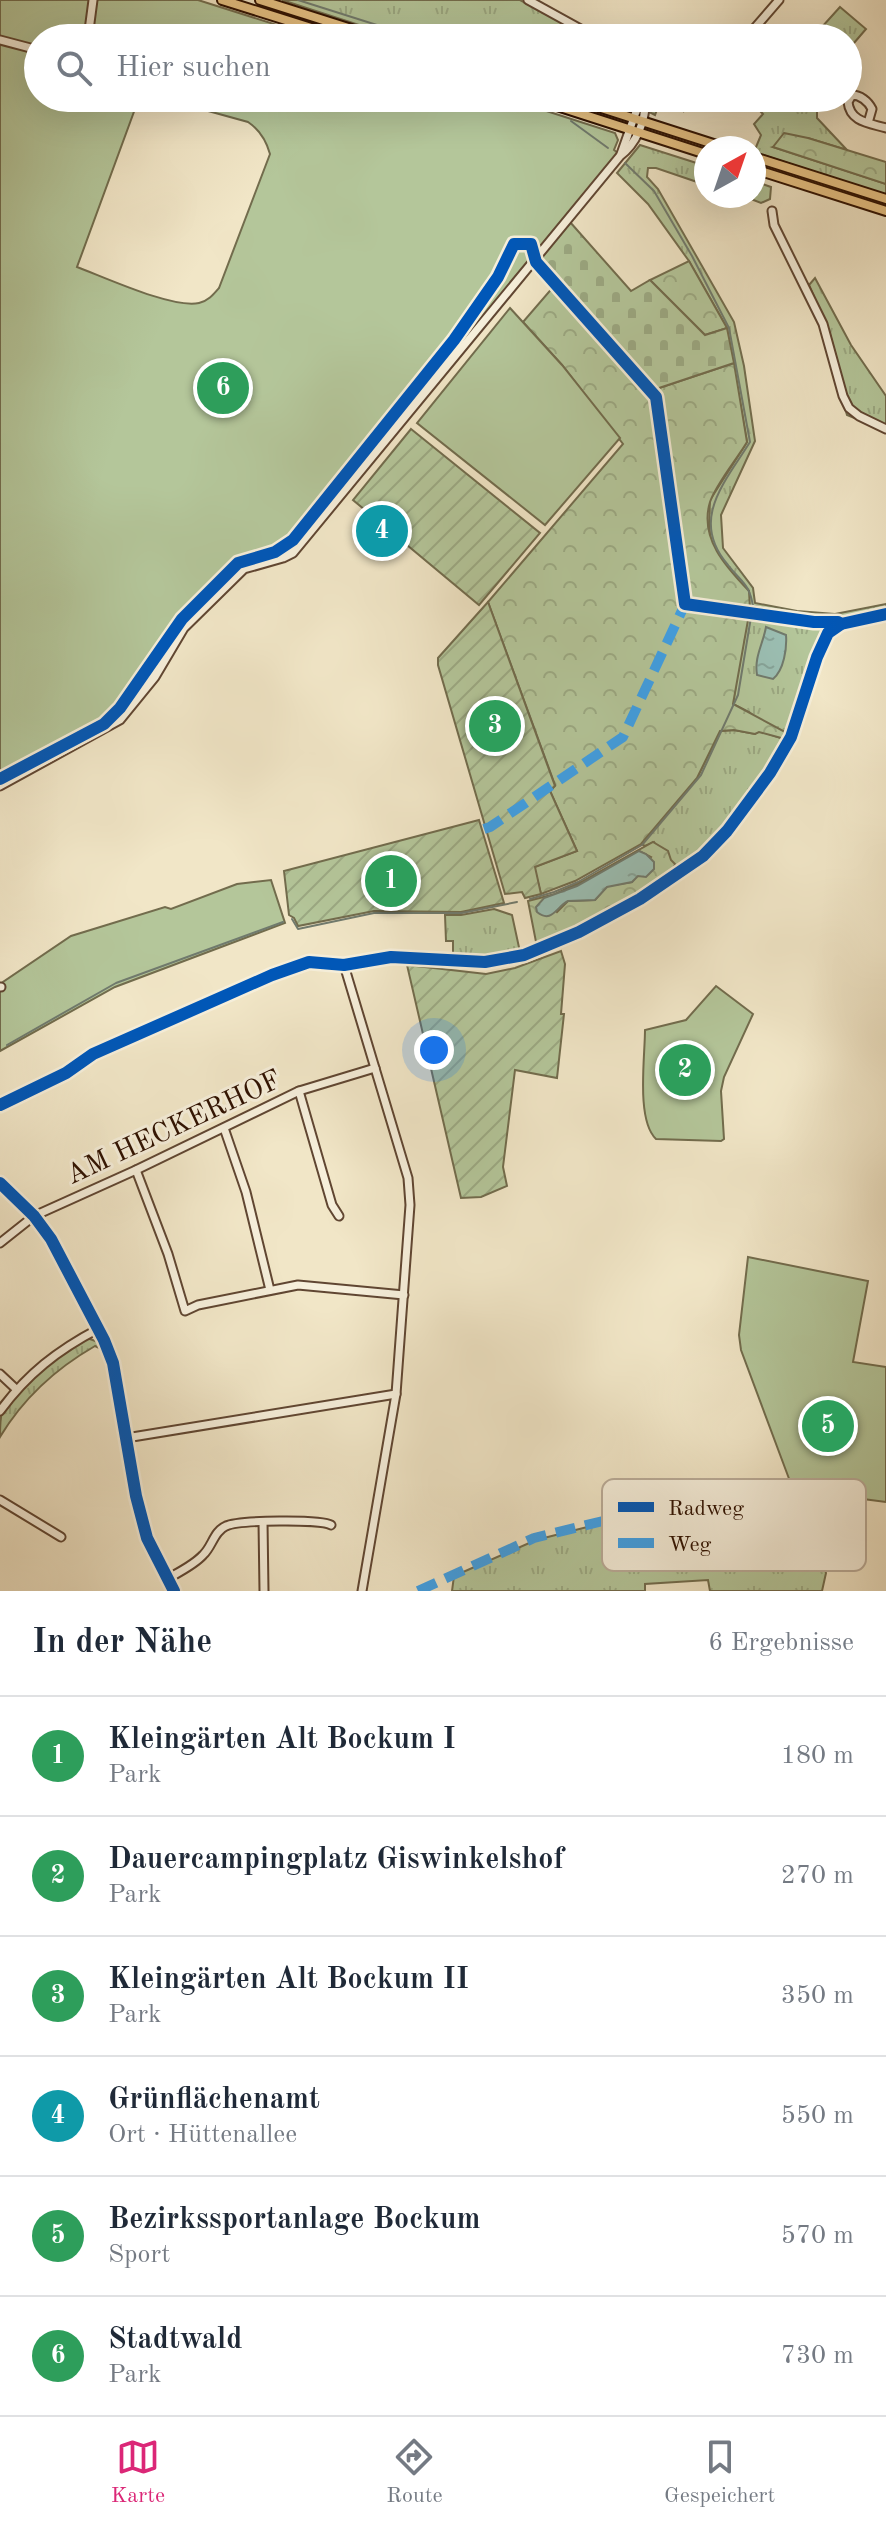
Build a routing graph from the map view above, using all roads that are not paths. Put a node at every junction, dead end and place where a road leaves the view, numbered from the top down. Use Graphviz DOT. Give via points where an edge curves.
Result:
graph roads {
  1 [pos="93,0"];
  2 [pos="222,0"];
  3 [pos="260,0"];
  4 [pos="528,0"];
  5 [pos="779,0"];
  6 [pos="90,24"];
  7 [pos="298,24"];
  8 [pos="336,24"];
  9 [pos="572,24"];
  10 [pos="758,24"];
  11 [pos="0,40"];
  12 [pos="24,46"];
  13 [pos="575,112"];
  14 [pos="613,112"];
  15 [pos="641,112"];
  16 [pos="638,120"];
  17 [pos="868,123"];
  18 [pos="886,128"];
  19 [pos="634,131"];
  20 [pos="694,138"];
  21 [pos="694,150"];
  22 [pos="766,161"];
  23 [pos="766,173"];
  24 [pos="886,199"];
  25 [pos="772,211"];
  26 [pos="886,211"];
  27 [pos="886,429"];
  28 [pos="886,614"];
  29 [pos="0,786"];
  30 [pos="344,965"];
  31 [pos="375,1068"];
  32 [pos="299,1091"];
  33 [pos="0,1105"];
  34 [pos="224,1128"];
  35 [pos="136,1170"];
  36 [pos="0,1183"];
  37 [pos="34,1216"];
  38 [pos="339,1216"];
  39 [pos="0,1243"];
  40 [pos="270,1290"];
  41 [pos="404,1295"];
  42 [pos="98,1329"];
  43 [pos="0,1374"];
  44 [pos="16,1389"];
  45 [pos="396,1394"];
  46 [pos="0,1411"];
  47 [pos="126,1438"];
  48 [pos="0,1500"];
  49 [pos="263,1522"];
  50 [pos="331,1525"];
  51 [pos="61,1537"];
  52 [pos="167,1579"];
  53 [pos="174,1591"];
  54 [pos="264,1591"];
  55 [pos="362,1591"];
  1 -- 6 [label="street"];
  2 -- 7 [label="main road"];
  3 -- 8 [label="main road"];
  4 -- 9 [label="street"];
  5 -- 10 [label="street"];
  11 -- 12 [label="street"];
  13 -- 19 [label="main road"];
  14 -- 16 [label="main road"];
  15 -- 16 [label="street"];
  16 -- 19 [label="street"];
  16 -- 20 [label="main road"];
  17 -- 18 [label="street"];
  19 -- 21 [label="main road"];
  19 -- 29 [label="street" via="631,147 293,553 244,569 184,628 155,677 120,720"];
  22 -- 24 [label="main road"];
  23 -- 26 [label="main road"];
  25 -- 27 [label="street" via="823,324 849,408"];
  28 -- 30 [label="street" via="841,624 828,633 791,737 770,773 703,856 640,899 524,955 485,962 391,957"];
  30 -- 31 [label="street"];
  30 -- 33 [label="street" via="309,962 272,975 93,1054"];
  31 -- 32 [label="street, AM HECKERHOF"];
  31 -- 41 [label="street" via="408,1178"];
  32 -- 34 [label="street, AM HECKERHOF"];
  32 -- 38 [label="street"];
  34 -- 35 [label="street, AM HECKERHOF"];
  34 -- 40 [label="street"];
  35 -- 37 [label="street, AM HECKERHOF"];
  35 -- 40 [label="street" via="185,1311"];
  36 -- 37 [label="street"];
  37 -- 39 [label="street, AM HECKERHOF"];
  37 -- 42 [label="street"];
  40 -- 41 [label="street" via="298,1285"];
  41 -- 45 [label="street"];
  42 -- 44 [label="street" via="56,1352"];
  42 -- 47 [label="street" via="113,1363"];
  43 -- 44 [label="street"];
  44 -- 46 [label="street"];
  45 -- 47 [label="street"];
  45 -- 55 [label="street"];
  47 -- 52 [label="street" via="147,1538"];
  48 -- 51 [label="street"];
  49 -- 50 [label="street"];
  49 -- 52 [label="street" via="225,1526 200,1559"];
  49 -- 54 [label="street"];
  52 -- 53 [label="street"];
}
